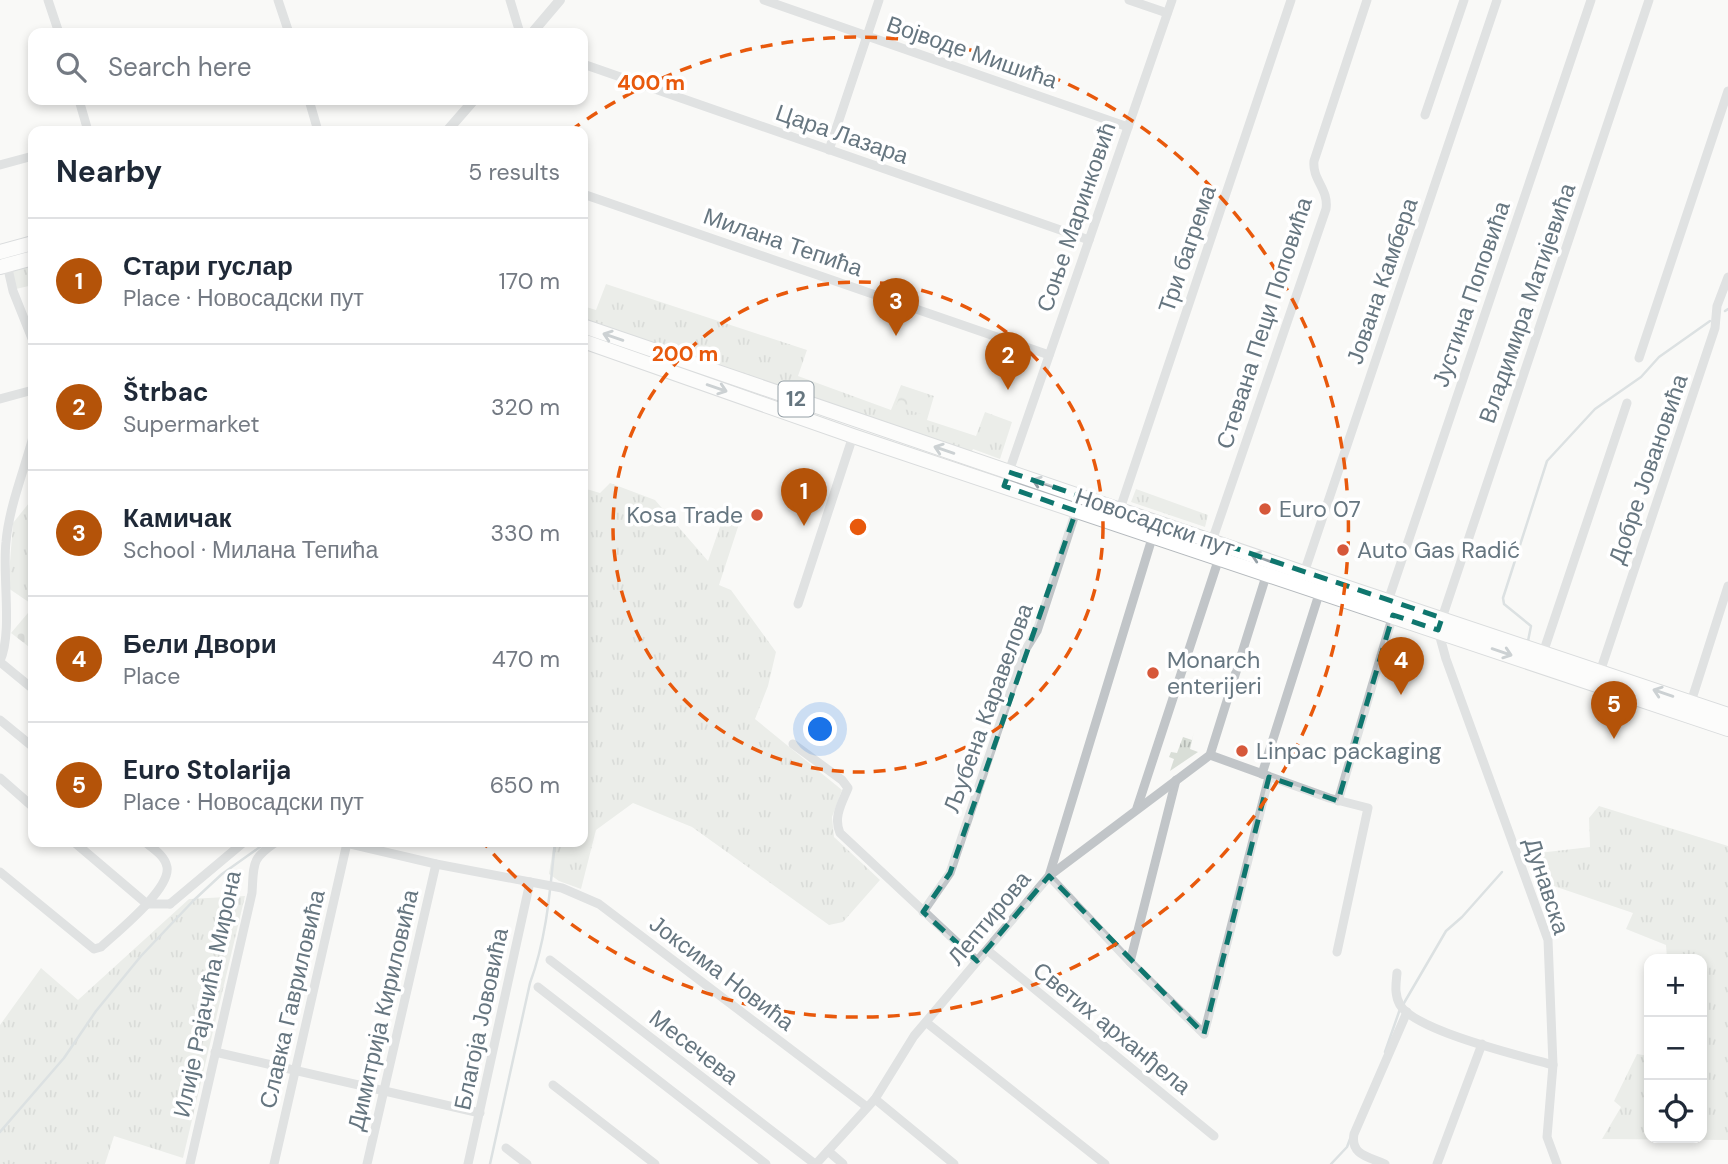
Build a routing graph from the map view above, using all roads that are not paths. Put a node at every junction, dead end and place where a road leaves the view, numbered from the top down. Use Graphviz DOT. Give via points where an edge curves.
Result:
graph roads {
  1 [pos="48,0"];
  2 [pos="278,0"];
  3 [pos="510,0"];
  4 [pos="560,0"];
  5 [pos="764,0"];
  6 [pos="880,0"];
  7 [pos="1129,0"];
  8 [pos="1171,0"];
  9 [pos="1291,0"];
  10 [pos="1367,0"];
  11 [pos="1464,0"];
  12 [pos="1497,0"];
  13 [pos="1591,0"];
  14 [pos="1649,0"];
  15 [pos="1167,13"];
  16 [pos="56,28"];
  17 [pos="287,28"];
  18 [pos="518,28"];
  19 [pos="535,28"];
  20 [pos="867,36"];
  21 [pos="588,66"];
  22 [pos="1728,90"];
  23 [pos="80,105"];
  24 [pos="310,105"];
  25 [pos="470,105"];
  26 [pos="1425,115"];
  27 [pos="87,126"];
  28 [pos="317,126"];
  29 [pos="454,126"];
  30 [pos="1128,127"];
  31 [pos="829,150"];
  32 [pos="28,157"];
  33 [pos="0,165"];
  34 [pos="588,196"];
  35 [pos="1088,240"];
  36 [pos="28,246"];
  37 [pos="28,258"];
  38 [pos="3,259"];
  39 [pos="1728,277"];
  40 [pos="28,328"];
  41 [pos="588,328"];
  42 [pos="588,343"];
  43 [pos="1049,355"];
  44 [pos="1639,358"];
  45 [pos="28,391"];
  46 [pos="0,399"];
  47 [pos="1627,403"];
  48 [pos="853,436"];
  49 [pos="28,456"];
  50 [pos="1009,472"];
  51 [pos="1004,486"];
  52 [pos="1120,509"];
  53 [pos="1076,510"];
  54 [pos="1153,536"];
  55 [pos="1212,541"];
  56 [pos="1219,558"];
  57 [pos="1267,573"];
  58 [pos="1304,573"];
  59 [pos="1728,586"];
  60 [pos="1320,591"];
  61 [pos="798,604"];
  62 [pos="1390,608"];
  63 [pos="1440,624"];
  64 [pos="1544,653"];
  65 [pos="0,661"];
  66 [pos="1600,672"];
  67 [pos="28,685"];
  68 [pos="1691,702"];
  69 [pos="1728,715"];
  70 [pos="0,720"];
  71 [pos="1728,729"];
  72 [pos="28,743"];
  73 [pos="793,744"];
  74 [pos="1210,755"];
  75 [pos="1265,775"];
  76 [pos="0,778"];
  77 [pos="1175,780"];
  78 [pos="1338,801"];
  79 [pos="28,803"];
  80 [pos="1137,808"];
  81 [pos="80,847"];
  82 [pos="151,847"];
  83 [pos="238,847"];
  84 [pos="270,847"];
  85 [pos="344,847"];
  86 [pos="366,847"];
  87 [pos="436,864"];
  88 [pos="0,872"];
  89 [pos="1049,876"];
  90 [pos="530,882"];
  91 [pos="157,891"];
  92 [pos="146,904"];
  93 [pos="170,904"];
  94 [pos="923,912"];
  95 [pos="987,950"];
  96 [pos="1337,952"];
  97 [pos="550,960"];
  98 [pos="977,961"];
  99 [pos="1130,962"];
  100 [pos="1397,973"];
  101 [pos="538,987"];
  102 [pos="1407,1012"];
  103 [pos="927,1023"];
  104 [pos="1482,1044"];
  105 [pos="215,1052"];
  106 [pos="1553,1065"];
  107 [pos="295,1071"];
  108 [pos="553,1085"];
  109 [pos="384,1091"];
  110 [pos="875,1099"];
  111 [pos="867,1107"];
  112 [pos="480,1113"];
  113 [pos="1214,1136"];
  114 [pos="506,1148"];
  115 [pos="828,1151"];
  116 [pos="190,1164"];
  117 [pos="274,1164"];
  118 [pos="367,1164"];
  119 [pos="468,1164"];
  120 [pos="527,1164"];
  121 [pos="654,1164"];
  122 [pos="766,1164"];
  123 [pos="815,1164"];
  124 [pos="844,1164"];
  125 [pos="954,1164"];
  126 [pos="1105,1164"];
  127 [pos="1385,1164"];
  128 [pos="1437,1164"];
  129 [pos="1557,1164"];
  1 -- 16 [label="street"];
  2 -- 17 [label="street"];
  3 -- 18 [label="street"];
  4 -- 19 [label="street"];
  5 -- 20 [label="street, Војводе Мишића"];
  6 -- 20 [label="street"];
  7 -- 15 [label="street"];
  8 -- 15 [label="street, Соње Маринковић"];
  9 -- 52 [label="street, Три багрема"];
  10 -- 55 [label="street, Стевана Пеци Поповића" via="1314,161 1315,179 1326,193 1326,209"];
  11 -- 26 [label="street"];
  12 -- 58 [label="street, Јована Камбера"];
  13 -- 62 [label="street, Јустина Поповића"];
  14 -- 63 [label="street, Владимира Матијевића"];
  15 -- 30 [label="street, Соње Маринковић"];
  20 -- 30 [label="street, Војводе Мишића"];
  20 -- 31 [label="street"];
  21 -- 31 [label="street, Цара Лазара"];
  22 -- 44 [label="street"];
  23 -- 27 [label="street"];
  24 -- 28 [label="street"];
  25 -- 29 [label="street"];
  30 -- 35 [label="street, Соње Маринковић"];
  31 -- 35 [label="street, Цара Лазара"];
  32 -- 33 [label="street"];
  34 -- 43 [label="street, Милана Тепића"];
  35 -- 43 [label="street, Соње Маринковић"];
  36 -- 38 [label="main road"];
  37 -- 38 [label="main road"];
  38 -- 40 [label="street"];
  39 -- 66 [label="street, Добре Јовановића"];
  50 -- 41 [label="main road, Новосадски пут / 12, one-way"];
  42 -- 48 [label="main road, Новосадски пут / 12, one-way"];
  43 -- 50 [label="street, Соње Маринковић"];
  45 -- 46 [label="street"];
  47 -- 64 [label="street"];
  48 -- 51 [label="main road, Новосадски пут / 12"];
  48 -- 61 [label="street"];
  49 -- 65 [label="street" via="6,539"];
  50 -- 51 [label="street, Соње Маринковић"];
  52 -- 50 [label="main road, Новосадски пут / 12, one-way"];
  51 -- 53 [label="main road, Новосадски пут / 12"];
  52 -- 55 [label="main road, Новосадски пут / 12"];
  53 -- 54 [label="main road, Новосадски пут / 12"];
  53 -- 94 [label="street, Љубена Каравелова" via="950,873"];
  54 -- 56 [label="main road, Новосадски пут / 12"];
  54 -- 89 [label="street, Лептирова"];
  58 -- 55 [label="main road, Новосадски пут / 12, one-way"];
  56 -- 57 [label="main road, Новосадски пут / 12"];
  56 -- 80 [label="street"];
  57 -- 60 [label="main road, Новосадски пут / 12"];
  57 -- 74 [label="street"];
  58 -- 62 [label="main road, Новосадски пут / 12"];
  59 -- 68 [label="street"];
  60 -- 62 [label="main road, Новосадски пут / 12"];
  60 -- 75 [label="street"];
  62 -- 63 [label="main road, Новосадски пут / 12"];
  62 -- 78 [label="street, Јустина Поповића"];
  63 -- 64 [label="main road, Новосадски пут / 12"];
  63 -- 71 [label="main road, Новосадски пут / 12, one-way"];
  63 -- 106 [label="street, Дунавска" via="1446,659 1548,940"];
  64 -- 66 [label="main road, Новосадски пут / 12"];
  65 -- 67 [label="street"];
  68 -- 66 [label="main road, Новосадски пут / 12, one-way"];
  68 -- 69 [label="main road, Новосадски пут / 12"];
  70 -- 72 [label="street"];
  73 -- 94 [label="street" via="848,788 836,818 840,834"];
  74 -- 75 [label="street"];
  74 -- 77 [label="street"];
  75 -- 78 [label="street"];
  75 -- 99 [label="street" via="1204,1034"];
  76 -- 79 [label="street"];
  77 -- 80 [label="street"];
  77 -- 99 [label="street"];
  78 -- 96 [label="street" via="1368,808"];
  80 -- 89 [label="street"];
  81 -- 92 [label="street"];
  82 -- 91 [label="street" via="167,864"];
  83 -- 93 [label="street"];
  84 -- 105 [label="street, Илије Рајачића Мирона" via="256,858"];
  85 -- 107 [label="street, Славка Гавриловића"];
  86 -- 87 [label="street, Јоксима Новића"];
  87 -- 90 [label="street, Јоксима Новића"];
  87 -- 109 [label="street, Димитрија Кириловића"];
  88 -- 92 [label="street" via="94,949"];
  89 -- 95 [label="street, Лептирова"];
  89 -- 99 [label="street"];
  90 -- 111 [label="street, Јоксима Новића" via="580,894 599,904"];
  90 -- 112 [label="street, Благоја Јововића"];
  91 -- 92 [label="street"];
  91 -- 93 [label="street"];
  92 -- 93 [label="street"];
  94 -- 98 [label="street"];
  95 -- 98 [label="street, Лептирова"];
  95 -- 113 [label="street, Светих арханђела"];
  97 -- 123 [label="street, Месечева"];
  98 -- 103 [label="street, Лептирова"];
  100 -- 102 [label="street" via="1395,994"];
  101 -- 122 [label="street"];
  102 -- 104 [label="street"];
  102 -- 127 [label="street" via="1352,1144 1356,1152"];
  103 -- 110 [label="street, Лептирова"];
  103 -- 126 [label="street"];
  104 -- 106 [label="street"];
  104 -- 128 [label="street"];
  105 -- 107 [label="street"];
  105 -- 116 [label="street, Илије Рајачића Мирона"];
  106 -- 129 [label="street, Дунавска" via="1547,1137"];
  107 -- 109 [label="street"];
  107 -- 117 [label="street, Славка Гавриловића"];
  108 -- 121 [label="street"];
  109 -- 112 [label="street"];
  109 -- 118 [label="street, Димитрија Кириловића"];
  110 -- 111 [label="street, Лептирова"];
  110 -- 125 [label="street"];
  111 -- 115 [label="street, Лептирова"];
  112 -- 119 [label="street, Благоја Јововића"];
  114 -- 120 [label="street"];
  115 -- 123 [label="street, Лептирова"];
  115 -- 124 [label="street"];
}
